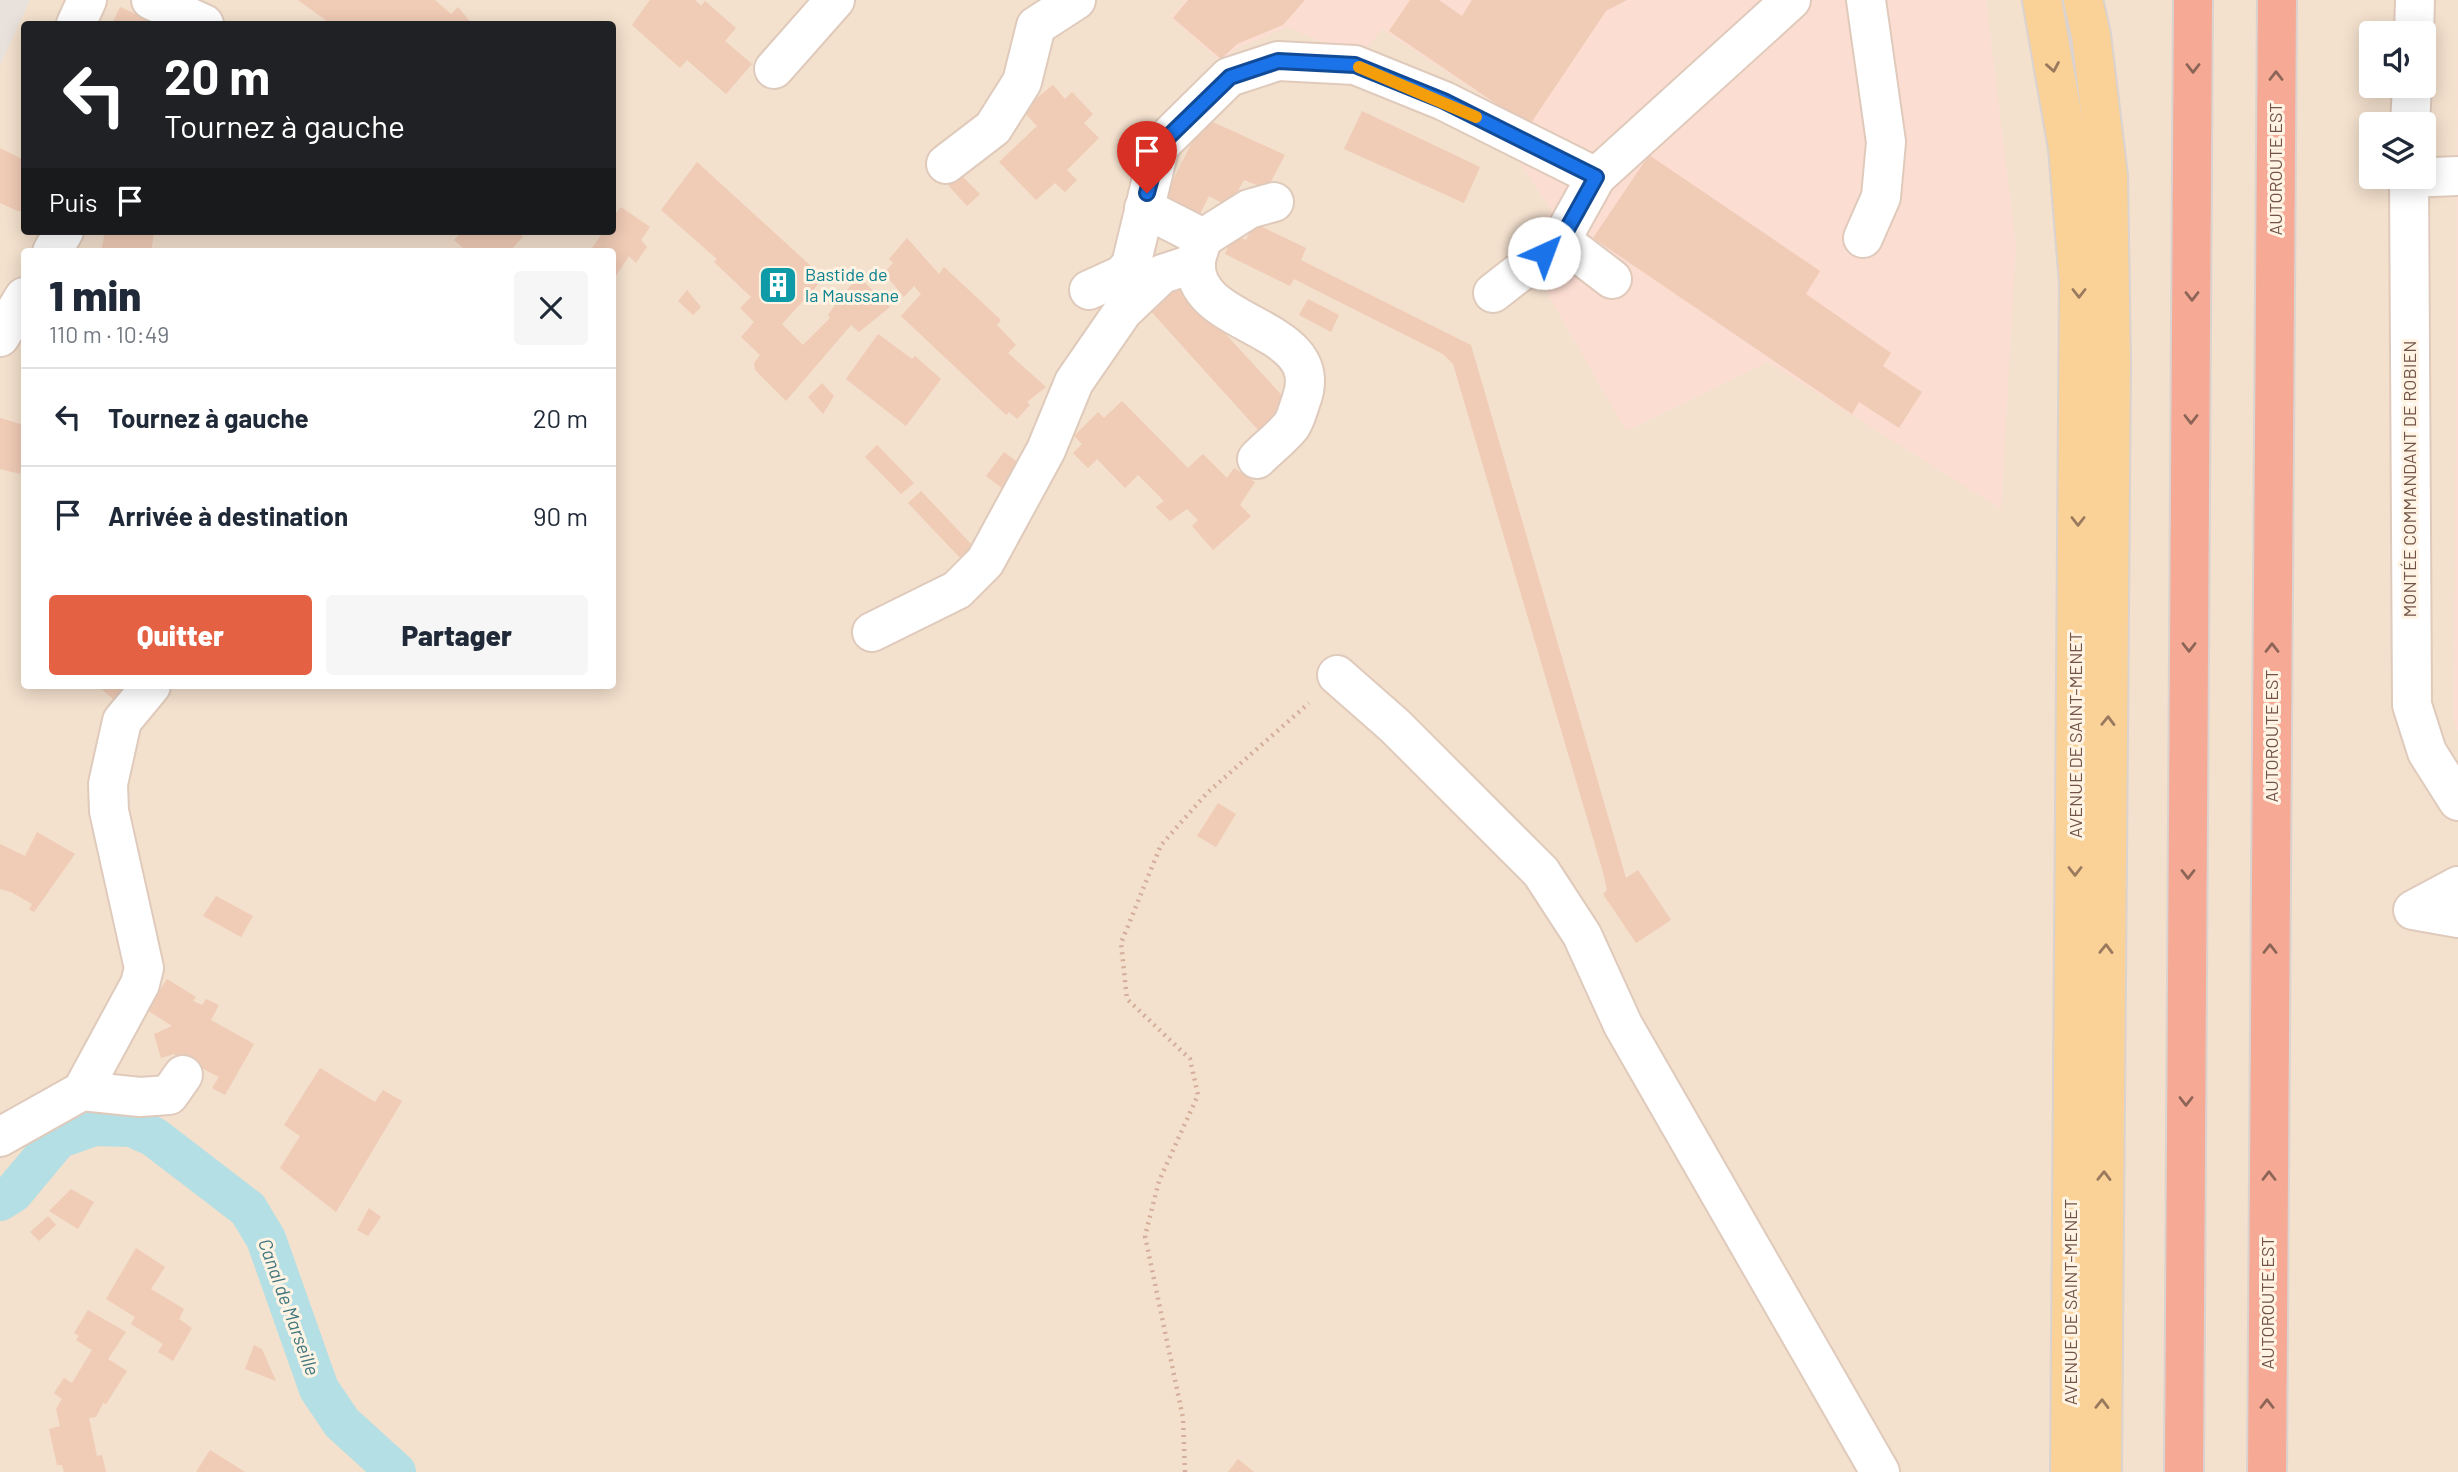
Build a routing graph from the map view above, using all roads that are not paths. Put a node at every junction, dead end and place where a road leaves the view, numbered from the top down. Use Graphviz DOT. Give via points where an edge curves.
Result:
graph roads {
  1 [pos="87,0"];
  2 [pos="151,0"];
  3 [pos="835,0"];
  4 [pos="1076,0"];
  5 [pos="1791,0"];
  6 [pos="1866,0"];
  7 [pos="2042,0"];
  8 [pos="2083,0"];
  9 [pos="2193,0"];
  10 [pos="2277,0"];
  11 [pos="2415,0"];
  12 [pos="1027,13"];
  13 [pos="77,21"];
  14 [pos="197,21"];
  15 [pos="2414,21"];
  16 [pos="774,69"];
  17 [pos="946,164"];
  18 [pos="2436,176"];
  19 [pos="2458,176"];
  20 [pos="1596,177"];
  21 [pos="2409,189"];
  22 [pos="1274,202"];
  23 [pos="1144,208"];
  24 [pos="1863,238"];
  25 [pos="1561,240"];
  26 [pos="1199,251"];
  27 [pos="1612,279"];
  28 [pos="1089,290"];
  29 [pos="1493,293"];
  30 [pos="21,302"];
  31 [pos="0,337"];
  32 [pos="1257,459"];
  33 [pos="872,632"];
  34 [pos="1337,675"];
  35 [pos="149,689"];
  36 [pos="2453,788"];
  37 [pos="2458,886"];
  38 [pos="2458,918"];
  39 [pos="183,1075"];
  40 [pos="82,1091"];
  41 [pos="0,1137"];
  42 [pos="1880,1472"];
  43 [pos="2070,1472"];
  44 [pos="2102,1472"];
  45 [pos="2184,1472"];
  46 [pos="2267,1472"];
  1 -- 13 [label="street"];
  2 -- 14 [label="street"];
  3 -- 16 [label="street"];
  4 -- 12 [label="street"];
  5 -- 20 [label="street"];
  6 -- 24 [label="street" via="1886,142 1881,197"];
  7 -- 43 [label="main road, AVENUE DE SAINT-MENET, one-way" via="2068,148 2079,283"];
  44 -- 8 [label="main road, AVENUE DE SAINT-MENET, one-way" via="2112,362 2108,176"];
  9 -- 45 [label="highway, one-way"];
  46 -- 10 [label="highway, AUTOROUTE EST, one-way"];
  11 -- 15 [label="street"];
  12 -- 17 [label="street" via="1022,82 993,128"];
  18 -- 19 [label="street"];
  20 -- 23 [label="street" via="1444,101 1355,65 1278,61 1230,77 1160,145"];
  20 -- 25 [label="street"];
  21 -- 36 [label="street, MONTÉE COMMANDANT DE ROBIEN" via="2412,705 2427,752"];
  22 -- 26 [label="street" via="1249,209"];
  23 -- 26 [label="street"];
  23 -- 28 [label="street" via="1130,265 1122,275"];
  25 -- 27 [label="street"];
  25 -- 29 [label="street"];
  26 -- 32 [label="street" via="1201,285 1212,299 1294,351 1304,369 1305,390 1293,424"];
  26 -- 33 [label="street" via="1162,274 1116,321 1074,382 1046,450 985,562 957,590"];
  30 -- 31 [label="street"];
  34 -- 42 [label="street" via="1395,726 1541,872 1582,935 1623,1025"];
  35 -- 40 [label="street" via="122,721 108,784 109,811 144,968 140,985"];
  37 -- 38 [label="street" via="2398,913"];
  39 -- 40 [label="street" via="169,1095"];
  40 -- 41 [label="street"];
}
